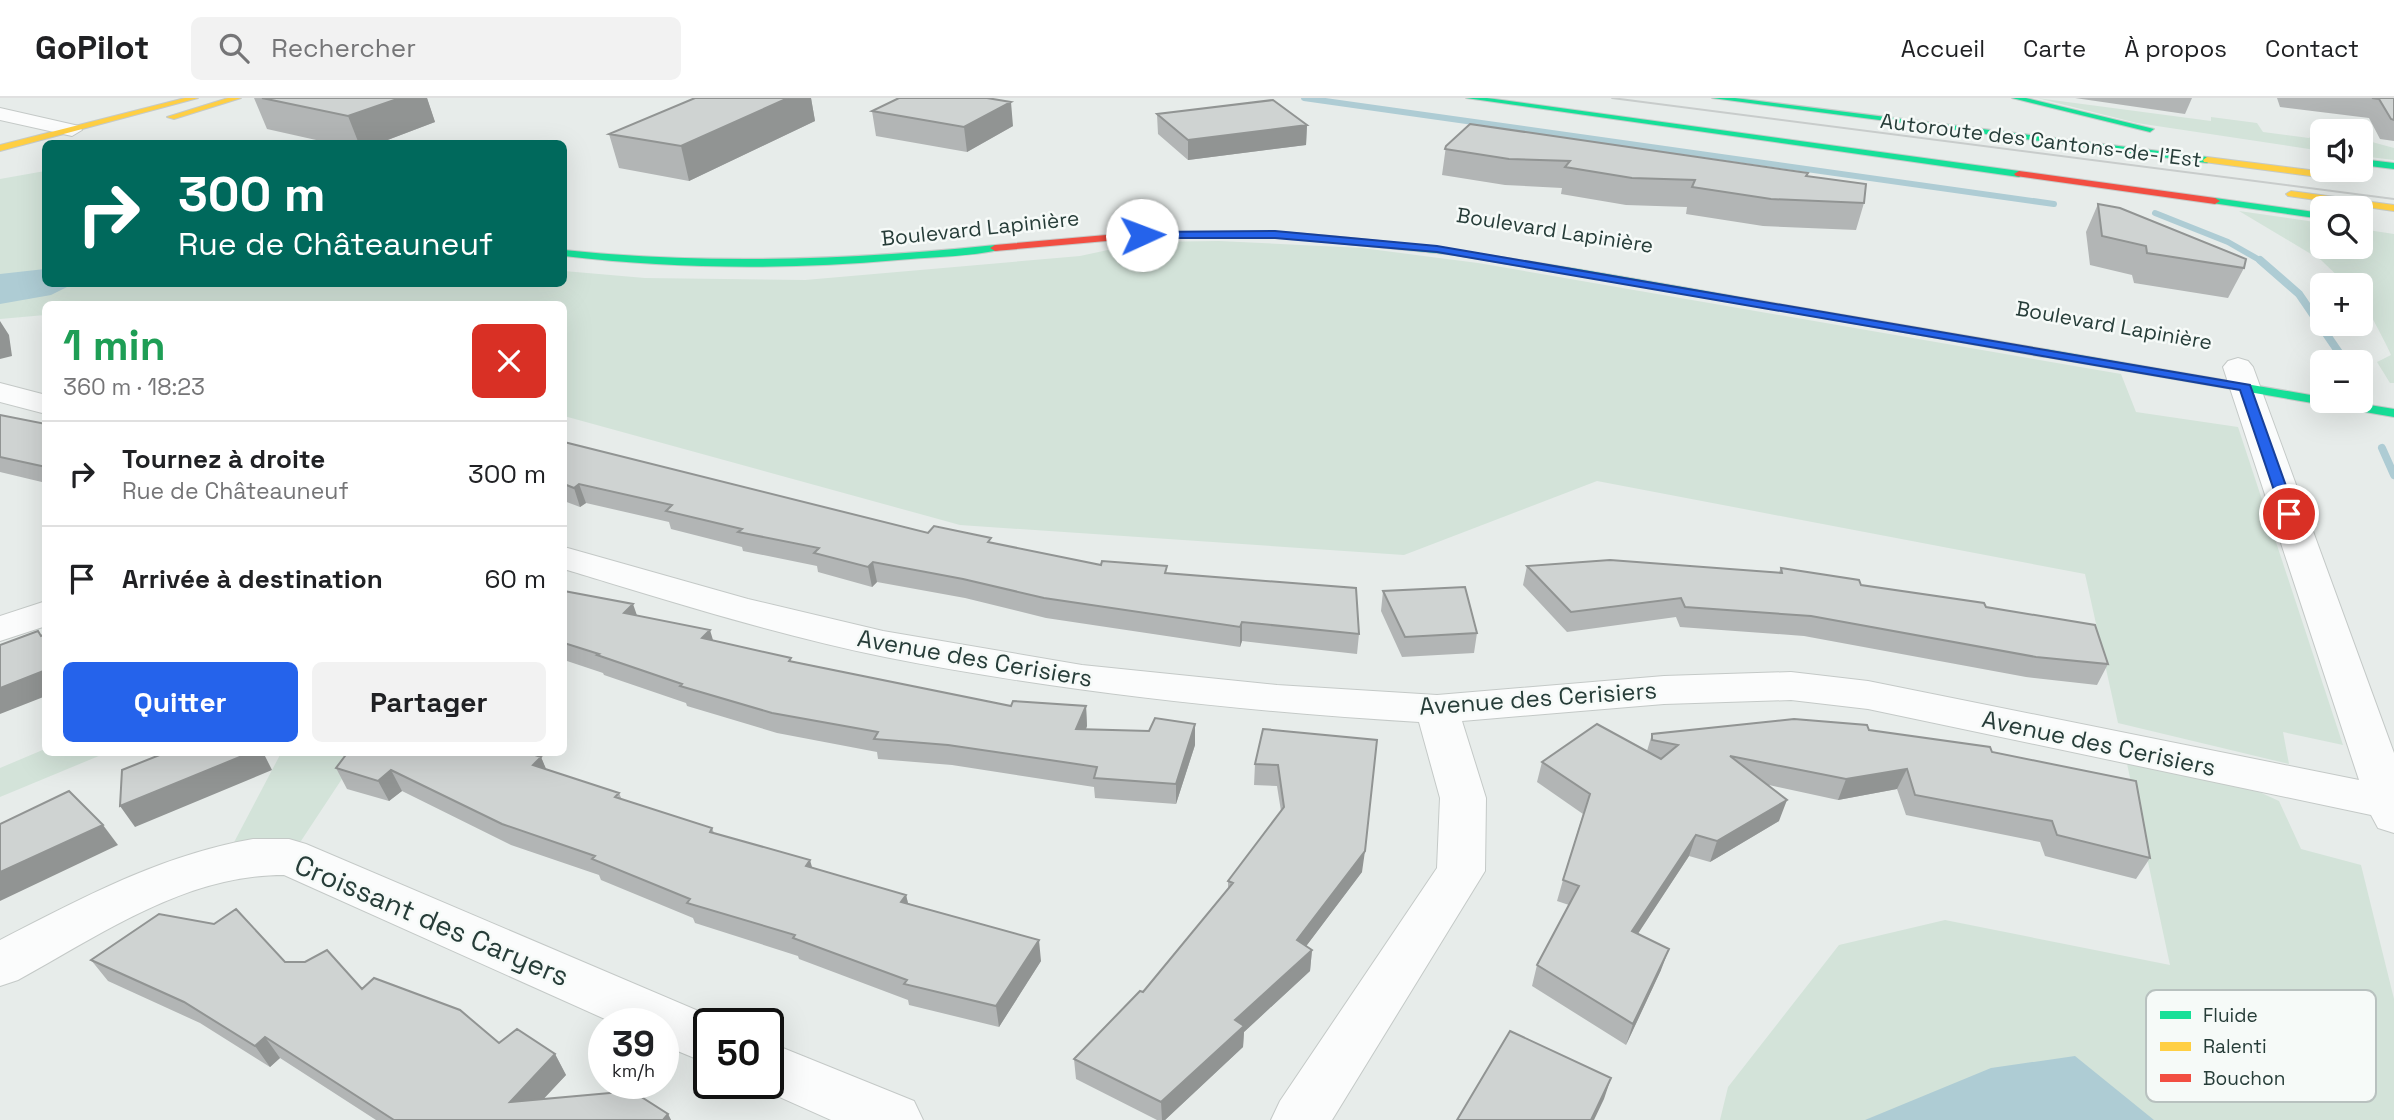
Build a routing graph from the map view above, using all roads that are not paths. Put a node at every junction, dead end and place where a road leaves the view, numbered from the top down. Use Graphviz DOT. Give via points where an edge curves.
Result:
graph roads {
  1 [pos="194,98"];
  2 [pos="237,98"];
  3 [pos="1470,98"];
  4 [pos="1557,98"];
  5 [pos="1716,98"];
  6 [pos="1819,98"];
  7 [pos="2016,98"];
  8 [pos="0,114"];
  9 [pos="0,129"];
  10 [pos="2165,132"];
  11 [pos="75,137"];
  12 [pos="2239,147"];
  13 [pos="0,148"];
  14 [pos="40,148"];
  15 [pos="2373,163"];
  16 [pos="2394,166"];
  17 [pos="2310,173"];
  18 [pos="2248,189"];
  19 [pos="2275,192"];
  20 [pos="2394,208"];
  21 [pos="2310,213"];
  22 [pos="2373,219"];
  23 [pos="2394,222"];
  24 [pos="1361,224"];
  25 [pos="1490,240"];
  26 [pos="742,247"];
  27 [pos="567,253"];
  28 [pos="1643,266"];
  29 [pos="2240,372"];
  30 [pos="0,392"];
  31 [pos="42,403"];
  32 [pos="2394,413"];
  33 [pos="567,559"];
  34 [pos="42,613"];
  35 [pos="0,629"];
  36 [pos="1437,709"];
  37 [pos="2392,810"];
  38 [pos="0,965"];
  39 [pos="693,1033"];
  40 [pos="784,1073"];
  41 [pos="894,1120"];
  42 [pos="1300,1120"];
  1 -- 11 [label="main road"];
  2 -- 11 [label="main road" via="107,137"];
  3 -- 21 [label="main road"];
  4 -- 18 [label="main road, Autoroute des Cantons-de-l'Est"];
  5 -- 17 [label="main road, Autoroute des Cantons-de-l'Est"];
  6 -- 12 [label="main road"];
  7 -- 10 [label="main road"];
  8 -- 11 [label="street"];
  9 -- 14 [label="street"];
  13 -- 14 [label="main road"];
  15 -- 16 [label="main road"];
  19 -- 20 [label="main road"];
  22 -- 23 [label="main road"];
  24 -- 26 [label="main road, Boulevard Lapinière" via="1146,220 886,243"];
  25 -- 28 [label="main road, Boulevard Lapinière"];
  27 -- 29 [label="main road, Boulevard Lapinière" via="780,264 1142,235 1275,234 1478,255"];
  29 -- 32 [label="main road, Boulevard Lapinière"];
  29 -- 37 [label="street"];
  30 -- 31 [label="street"];
  33 -- 36 [label="street, Avenue des Cerisiers" via="739,609 883,644 1082,678 1277,699"];
  34 -- 35 [label="street"];
  36 -- 37 [label="street, Avenue des Cerisiers" via="1664,690 1791,686 1868,695"];
  36 -- 42 [label="street" via="1463,799 1461,871"];
  38 -- 39 [label="street, Croissant des Caryers" via="191,871 228,860 277,856"];
  40 -- 41 [label="street"];
}
